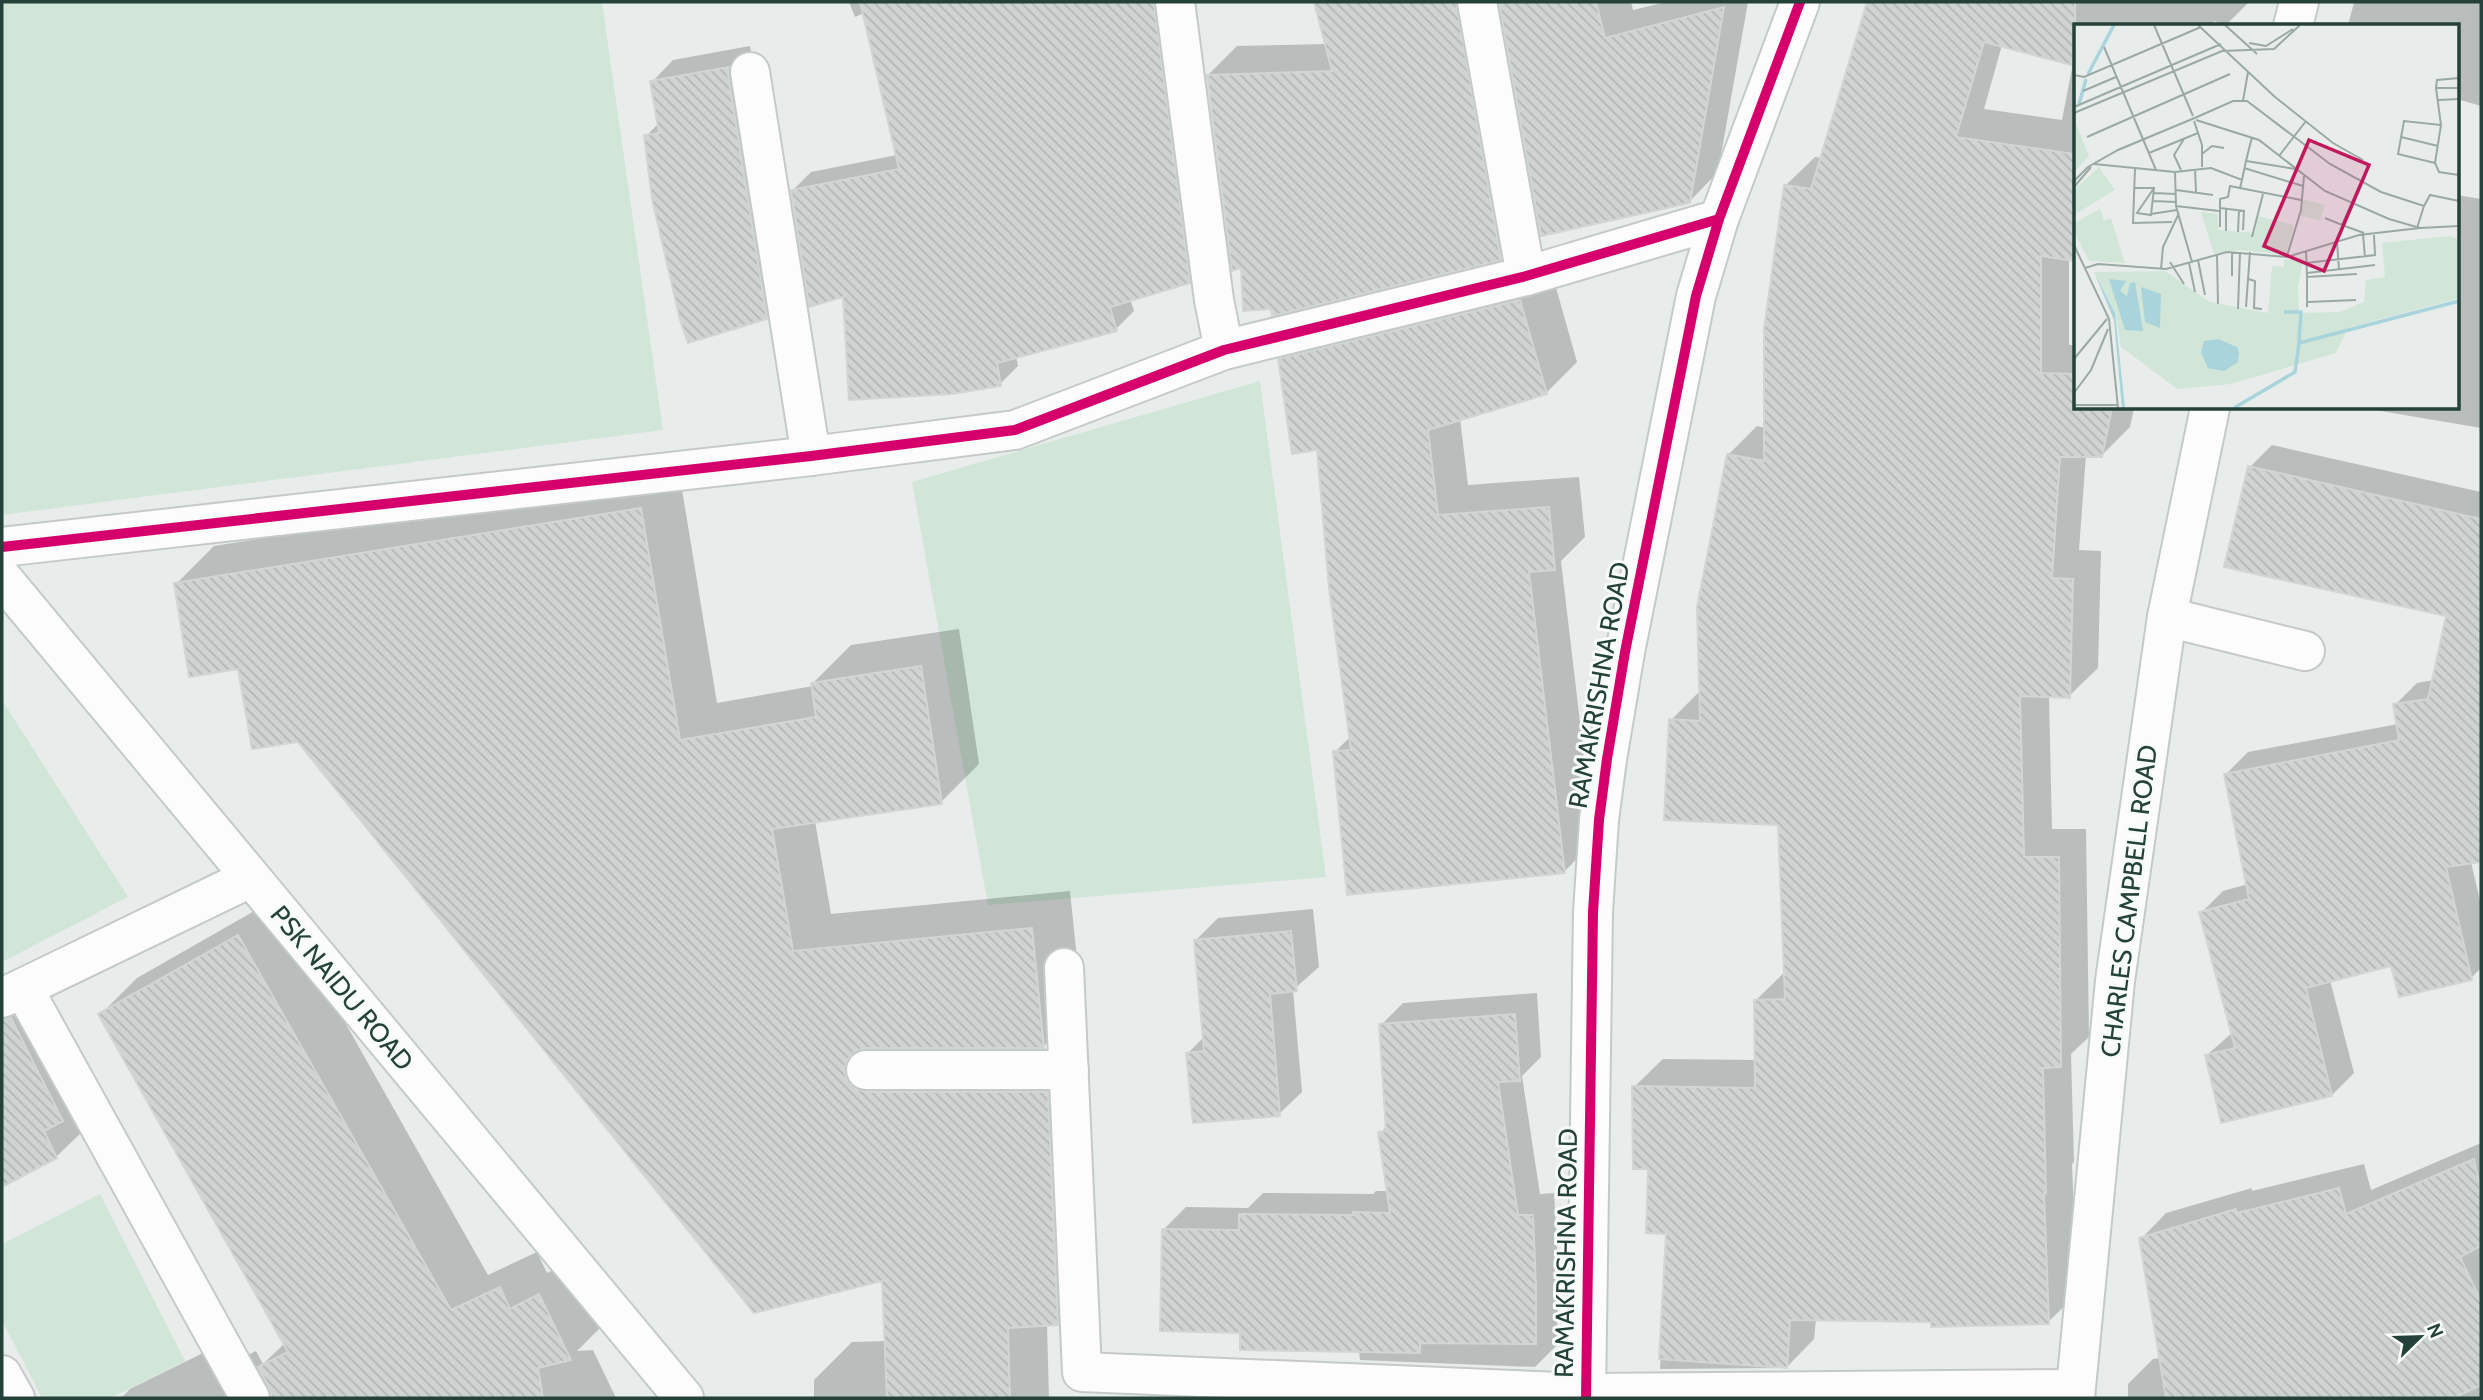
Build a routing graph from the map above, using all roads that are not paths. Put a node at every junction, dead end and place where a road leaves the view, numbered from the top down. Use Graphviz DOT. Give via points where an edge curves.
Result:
graph roads {
  1 [pos="1175,2"];
  2 [pos="1477,2"];
  3 [pos="1800,2"];
  4 [pos="2298,2"];
  5 [pos="2292,24"];
  6 [pos="750,72"];
  7 [pos="1718,219"];
  8 [pos="1526,276"];
  9 [pos="1224,350"];
  10 [pos="2210,410"];
  11 [pos="811,456"];
  12 [pos="2,547"];
  13 [pos="2,578"];
  14 [pos="2168,617"];
  15 [pos="2305,651"];
  16 [pos="250,878"];
  17 [pos="1064,968"];
  18 [pos="12,993"];
  19 [pos="866,1070"];
  20 [pos="1069,1070"];
  21 [pos="2,1375"];
  22 [pos="1083,1385"];
  23 [pos="2075,1394"];
  24 [pos="1586,1395"];
  25 [pos="15,1398"];
  26 [pos="250,1398"];
  27 [pos="684,1398"];
  1 -- 9 [label="street"];
  2 -- 8 [label="street"];
  3 -- 7 [label="street, RAMAKRISHNA ROAD"];
  4 -- 5 [label="street"];
  6 -- 11 [label="street"];
  7 -- 8 [label="street"];
  7 -- 24 [label="street, RAMAKRISHNA ROAD" via="1684,353 1625,652 1599,820 1593,912"];
  8 -- 9 [label="street"];
  9 -- 11 [label="street" via="1015,430"];
  10 -- 14 [label="street, CHARLES CAMPBELL ROAD"];
  11 -- 12 [label="street"];
  13 -- 16 [label="street, PSK NAIDU ROAD"];
  14 -- 15 [label="street"];
  14 -- 23 [label="street, CHARLES CAMPBELL ROAD" via="2115,981"];
  16 -- 18 [label="street"];
  16 -- 27 [label="street, PSK NAIDU ROAD"];
  17 -- 20 [label="street"];
  18 -- 26 [label="street"];
  19 -- 20 [label="street"];
  20 -- 22 [label="street"];
  21 -- 25 [label="street"];
  22 -- 24 [label="street"];
  23 -- 24 [label="street"];
}
